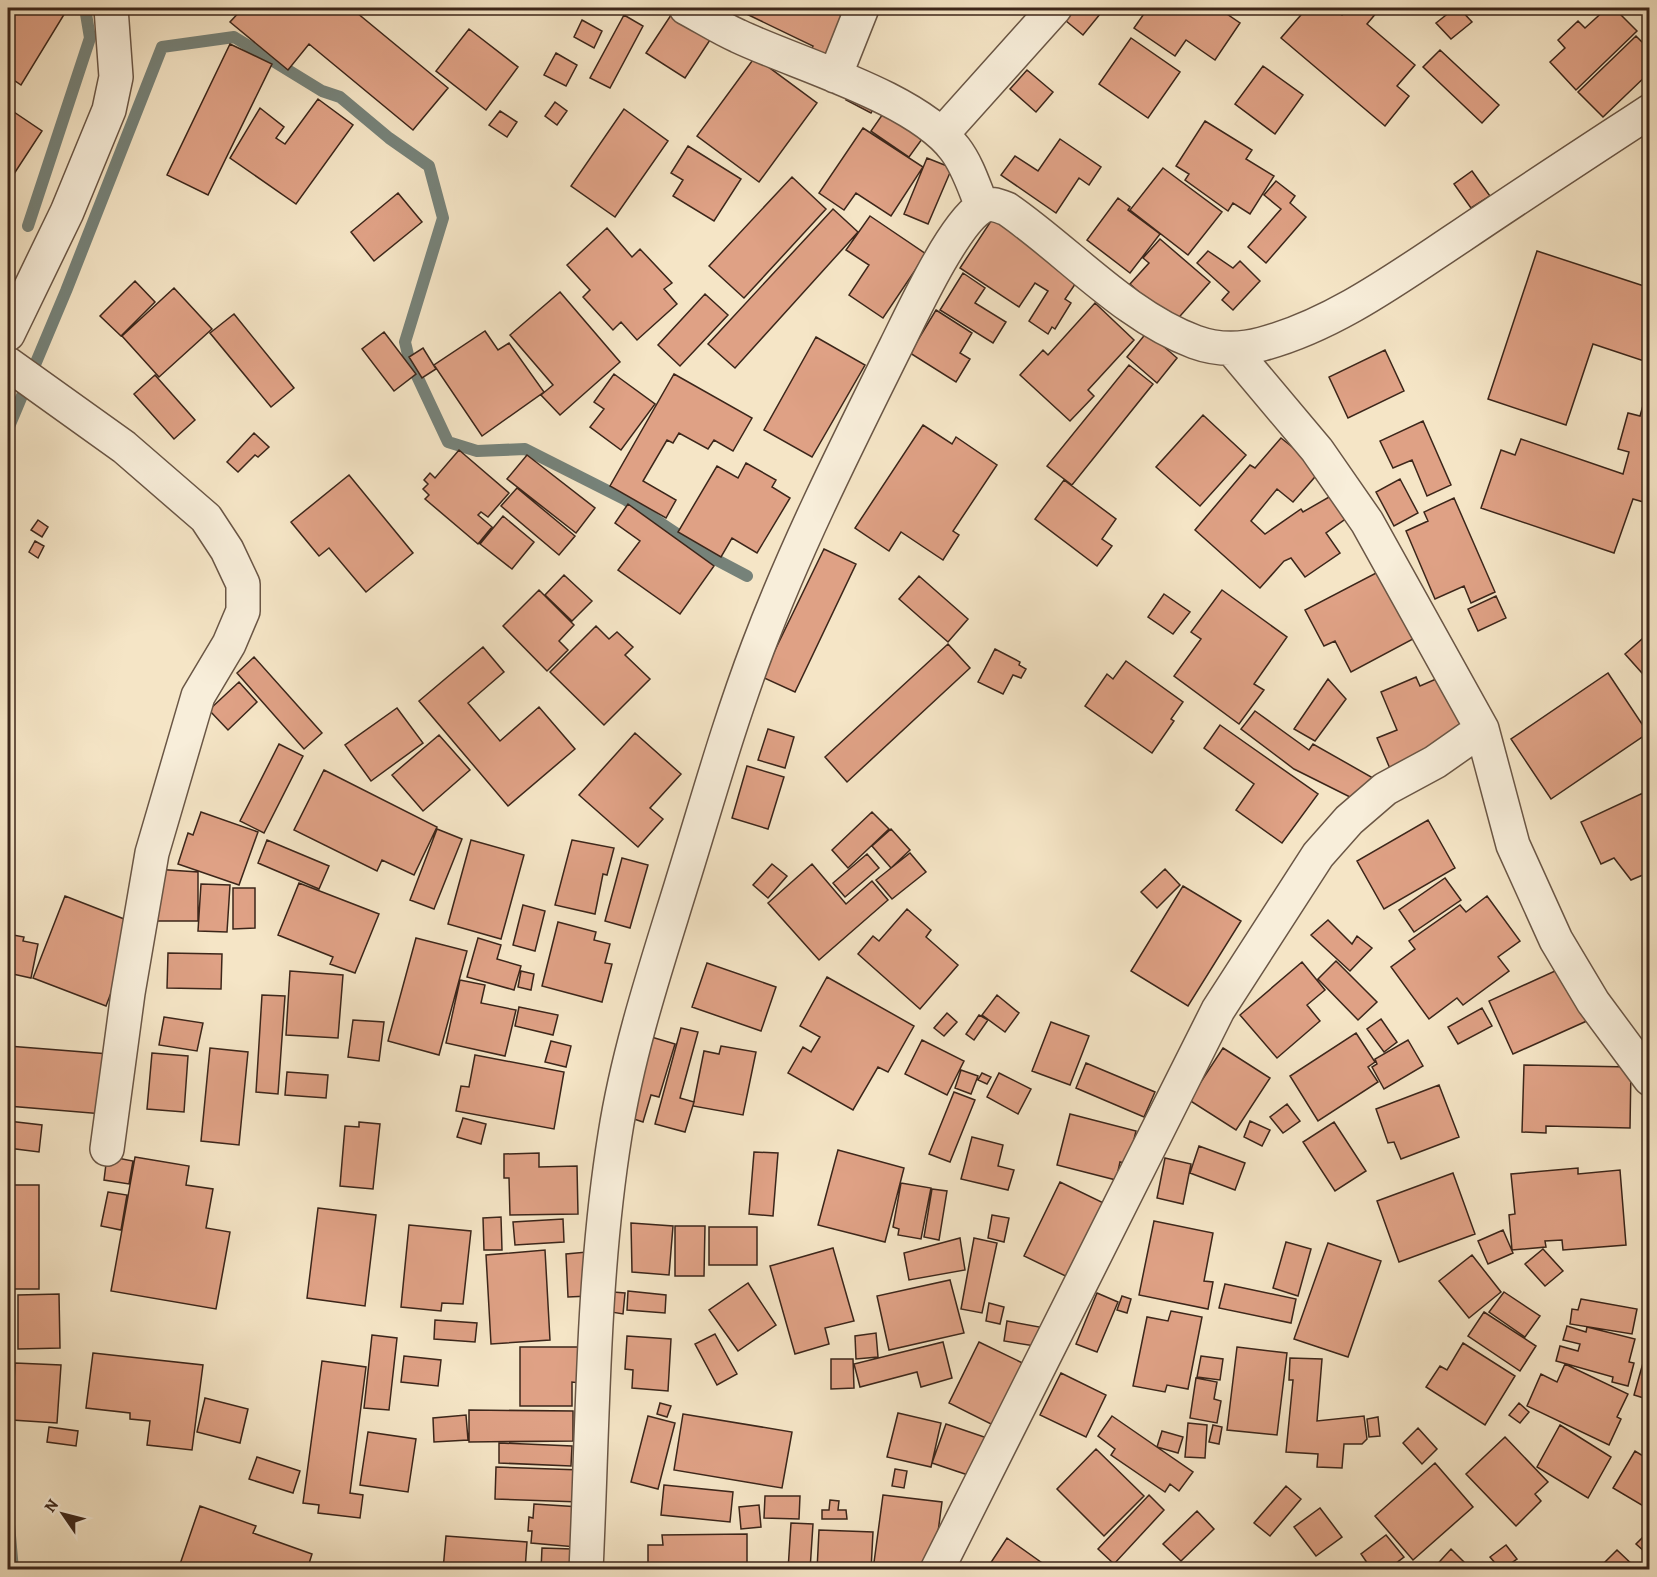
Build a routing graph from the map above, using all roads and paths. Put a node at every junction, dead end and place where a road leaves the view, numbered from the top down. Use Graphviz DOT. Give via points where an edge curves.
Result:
graph roads {
  1 [pos="686,8"];
  2 [pos="862,8"];
  3 [pos="1055,8"];
  4 [pos="120,14"];
  5 [pos="835,76"];
  6 [pos="1650,111"];
  7 [pos="942,134"];
  8 [pos="982,206"];
  9 [pos="8,334"];
  10 [pos="1232,349"];
  11 [pos="8,364"];
  12 [pos="1482,729"];
  13 [pos="1650,1078"];
  14 [pos="107,1149"];
  15 [pos="586,1569"];
  16 [pos="937,1569"];
  1 -- 5 [label="street" via="737,36"];
  2 -- 5 [label="street"];
  3 -- 7 [label="street"];
  4 -- 9 [label="street" via="116,77 109,110 67,212"];
  5 -- 7 [label="street" via="917,117"];
  6 -- 10 [label="street" via="1403,275 1343,310 1287,336"];
  7 -- 8 [label="street" via="965,165"];
  8 -- 10 [label="street" via="1008,208 1166,330 1198,343"];
  8 -- 15 [label="street" via="968,220 932,276 838,463 793,563 734,714 669,927 615,1132 607,1198"];
  10 -- 12 [label="street" via="1317,450 1367,522"];
  11 -- 14 [label="street" via="124,447 206,518 243,584 243,611 229,644 198,696 152,853"];
  12 -- 13 [label="street" via="1513,845 1556,940 1593,1002"];
  12 -- 16 [label="street" via="1435,762 1385,789 1349,820 1318,855 1218,1010"];
}
